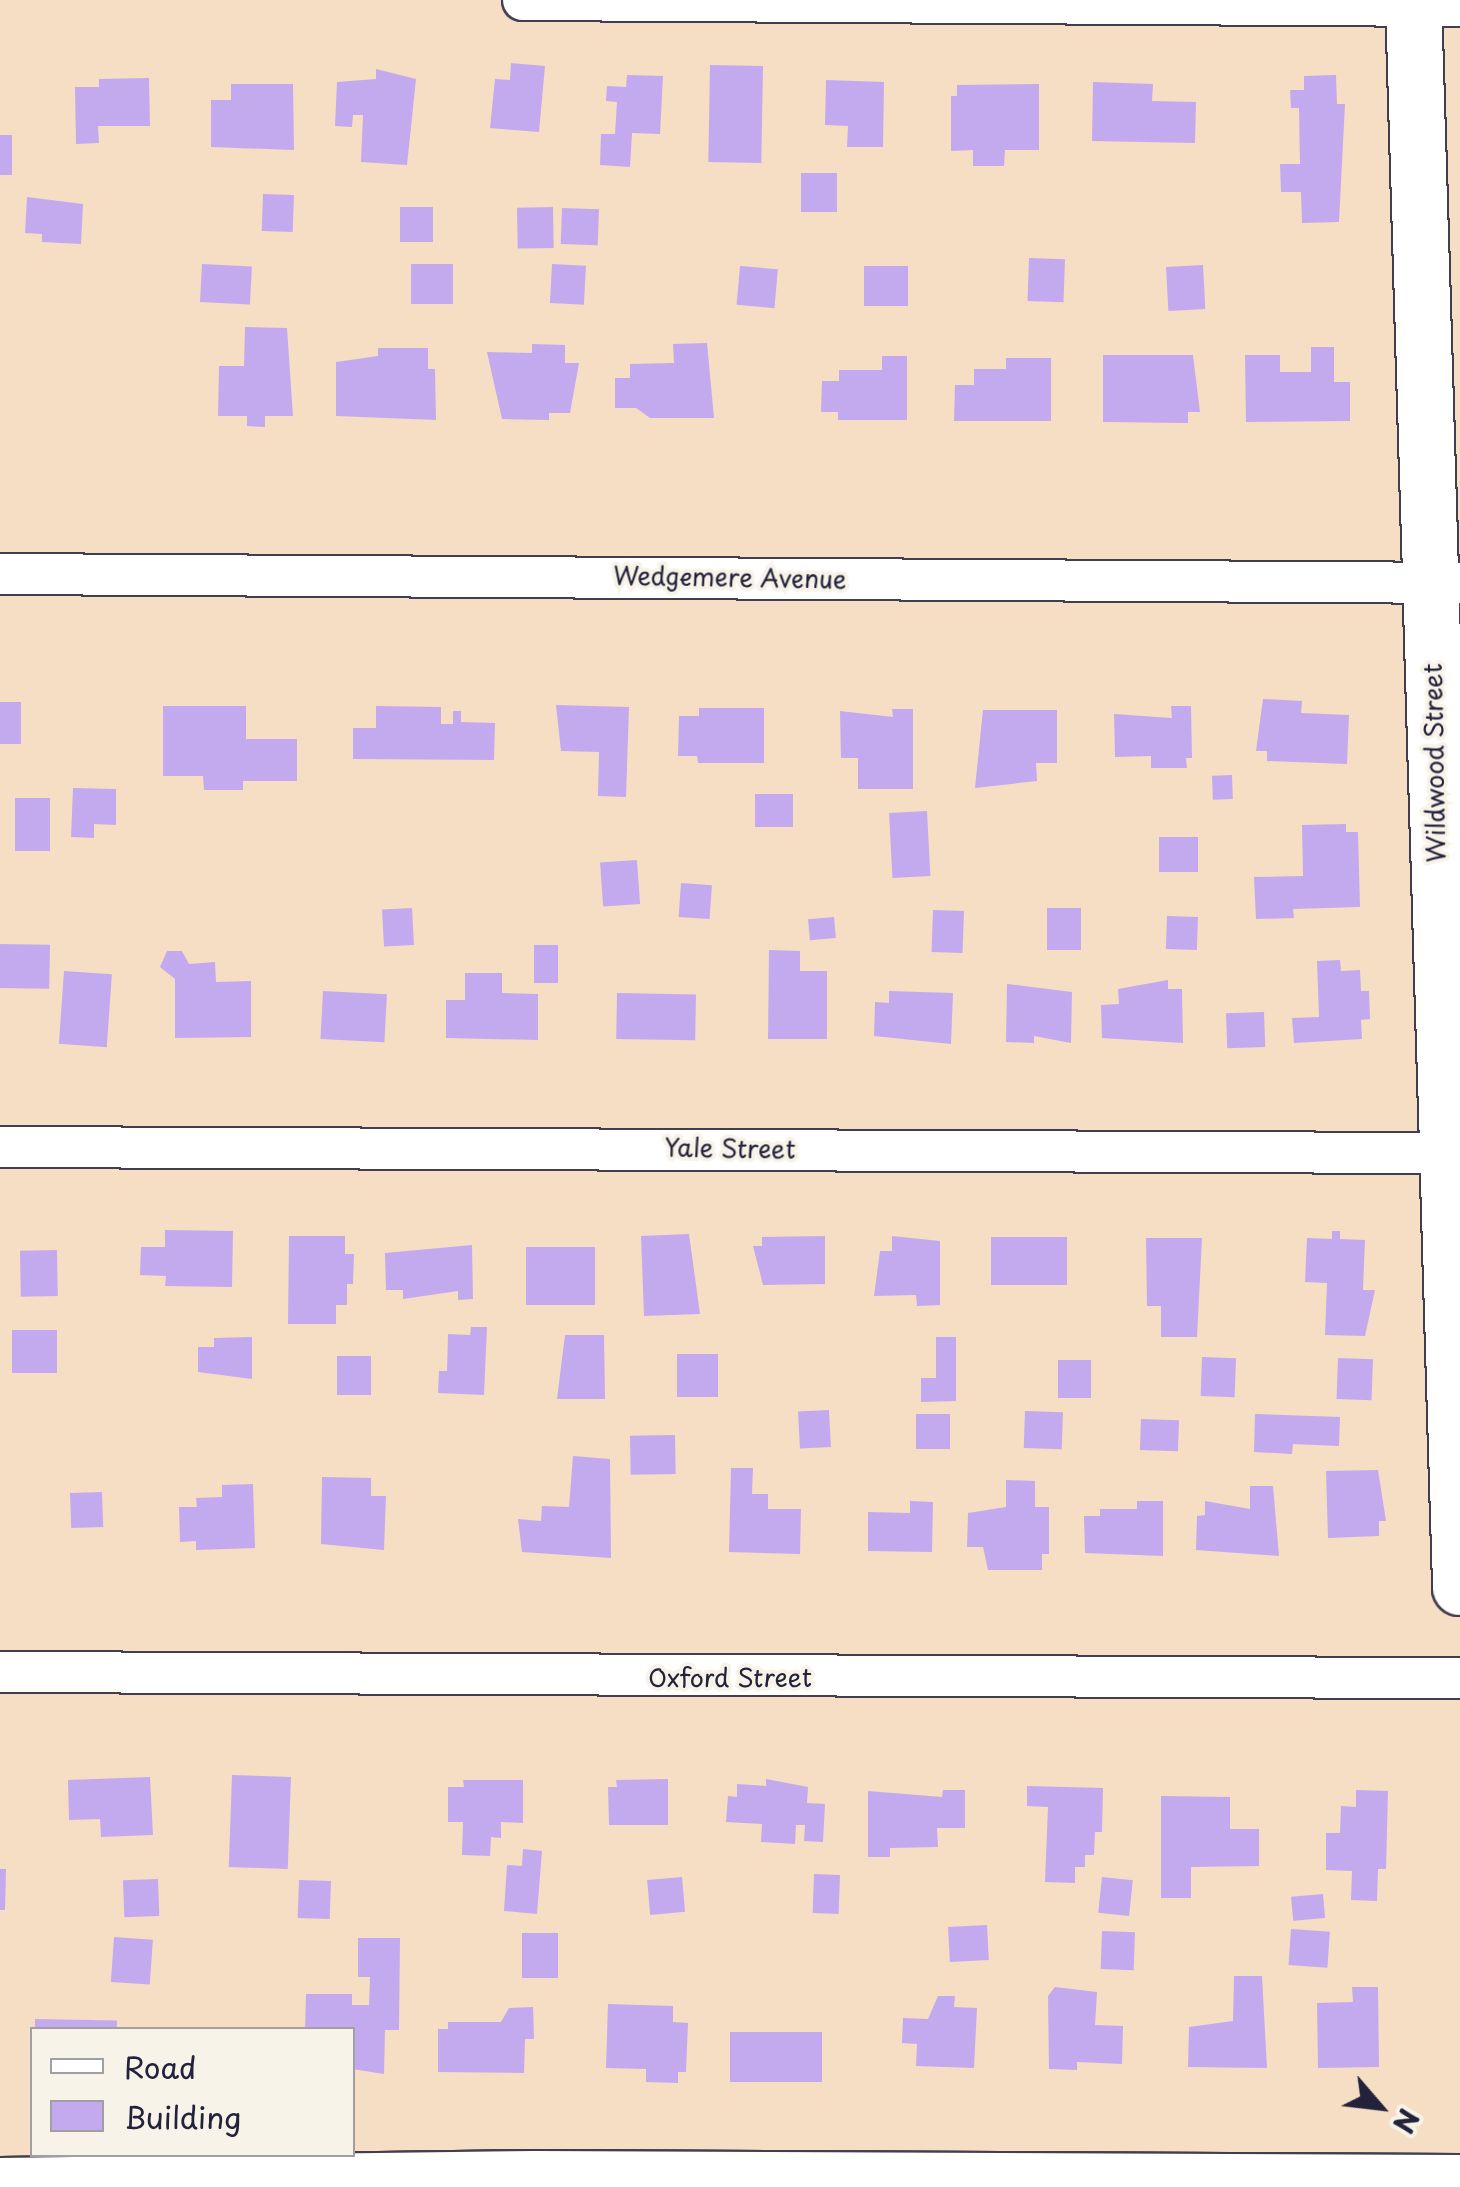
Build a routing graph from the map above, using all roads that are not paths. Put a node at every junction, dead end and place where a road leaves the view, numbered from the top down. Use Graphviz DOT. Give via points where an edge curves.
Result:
graph roads {
  1 [pos="524,0"];
  2 [pos="1429,4"];
  3 [pos="0,574"];
  4 [pos="1444,584"];
  5 [pos="0,1147"];
  6 [pos="1452,1153"];
  7 [pos="1460,1586"];
  8 [pos="0,1672"];
  9 [pos="1460,1678"];
  10 [pos="1460,2175"];
  11 [pos="0,2178"];
  12 [pos="267,2181"];
  1 -- 2 [label="street"];
  2 -- 4 [label="street, Wildwood Street"];
  3 -- 4 [label="street, Wedgemere Avenue"];
  4 -- 6 [label="street, Wildwood Street"];
  5 -- 6 [label="street, Yale Street"];
  6 -- 7 [label="street, Wildwood Street"];
  8 -- 9 [label="street, Oxford Street"];
  10 -- 12 [label="street"];
  11 -- 12 [label="street"];
}
